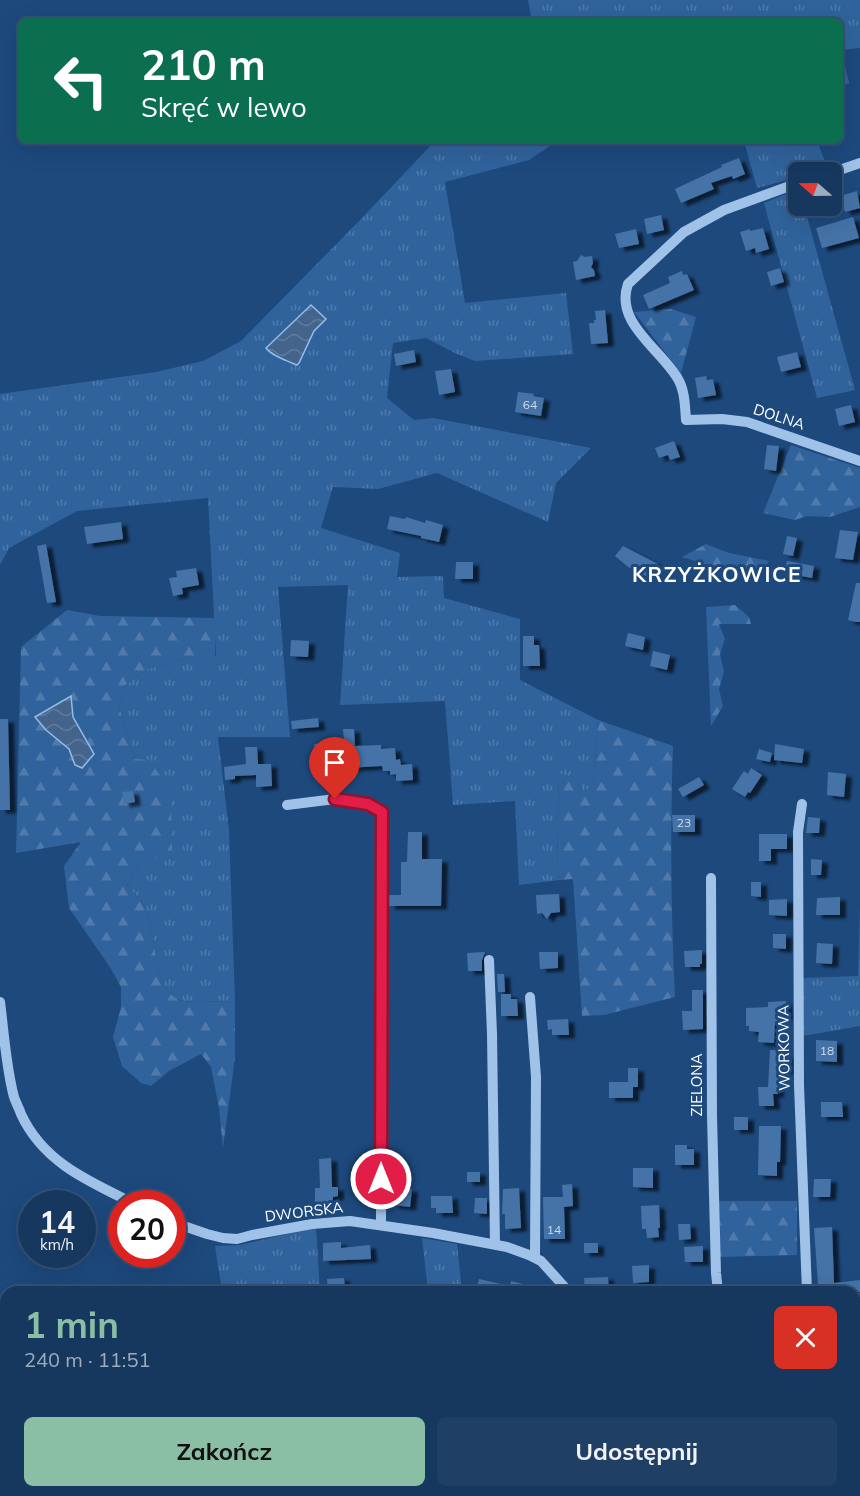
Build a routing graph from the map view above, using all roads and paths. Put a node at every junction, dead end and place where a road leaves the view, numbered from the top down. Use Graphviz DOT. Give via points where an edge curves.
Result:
graph roads {
  1 [pos="860,163"];
  2 [pos="842,169"];
  3 [pos="788,187"];
  4 [pos="860,461"];
  5 [pos="802,804"];
  6 [pos="287,805"];
  7 [pos="711,878"];
  8 [pos="489,960"];
  9 [pos="530,997"];
  10 [pos="0,1002"];
  11 [pos="108,1190"];
  12 [pos="381,1225"];
  13 [pos="186,1227"];
  14 [pos="495,1245"];
  15 [pos="535,1258"];
  16 [pos="564,1286"];
  17 [pos="717,1286"];
  18 [pos="807,1286"];
  1 -- 2 [label="street"];
  3 -- 4 [label="street, DOLNA" via="724,210 684,232 628,284 627,310 640,333 680,381 686,420 747,422"];
  5 -- 18 [label="street, WORKOWA" via="798,832 799,1084"];
  6 -- 12 [label="street" via="335,799 368,804 382,812"];
  7 -- 17 [label="street, ZIELONA"];
  8 -- 14 [label="street"];
  9 -- 15 [label="street" via="536,1077"];
  10 -- 11 [label="street" via="14,1098 25,1123 40,1145 60,1163"];
  12 -- 13 [label="street, DWORSKA" via="350,1221 312,1224 237,1239"];
  12 -- 14 [label="street, DWORSKA"];
  14 -- 15 [label="street, DWORSKA"];
  15 -- 16 [label="street, DWORSKA"];
}
